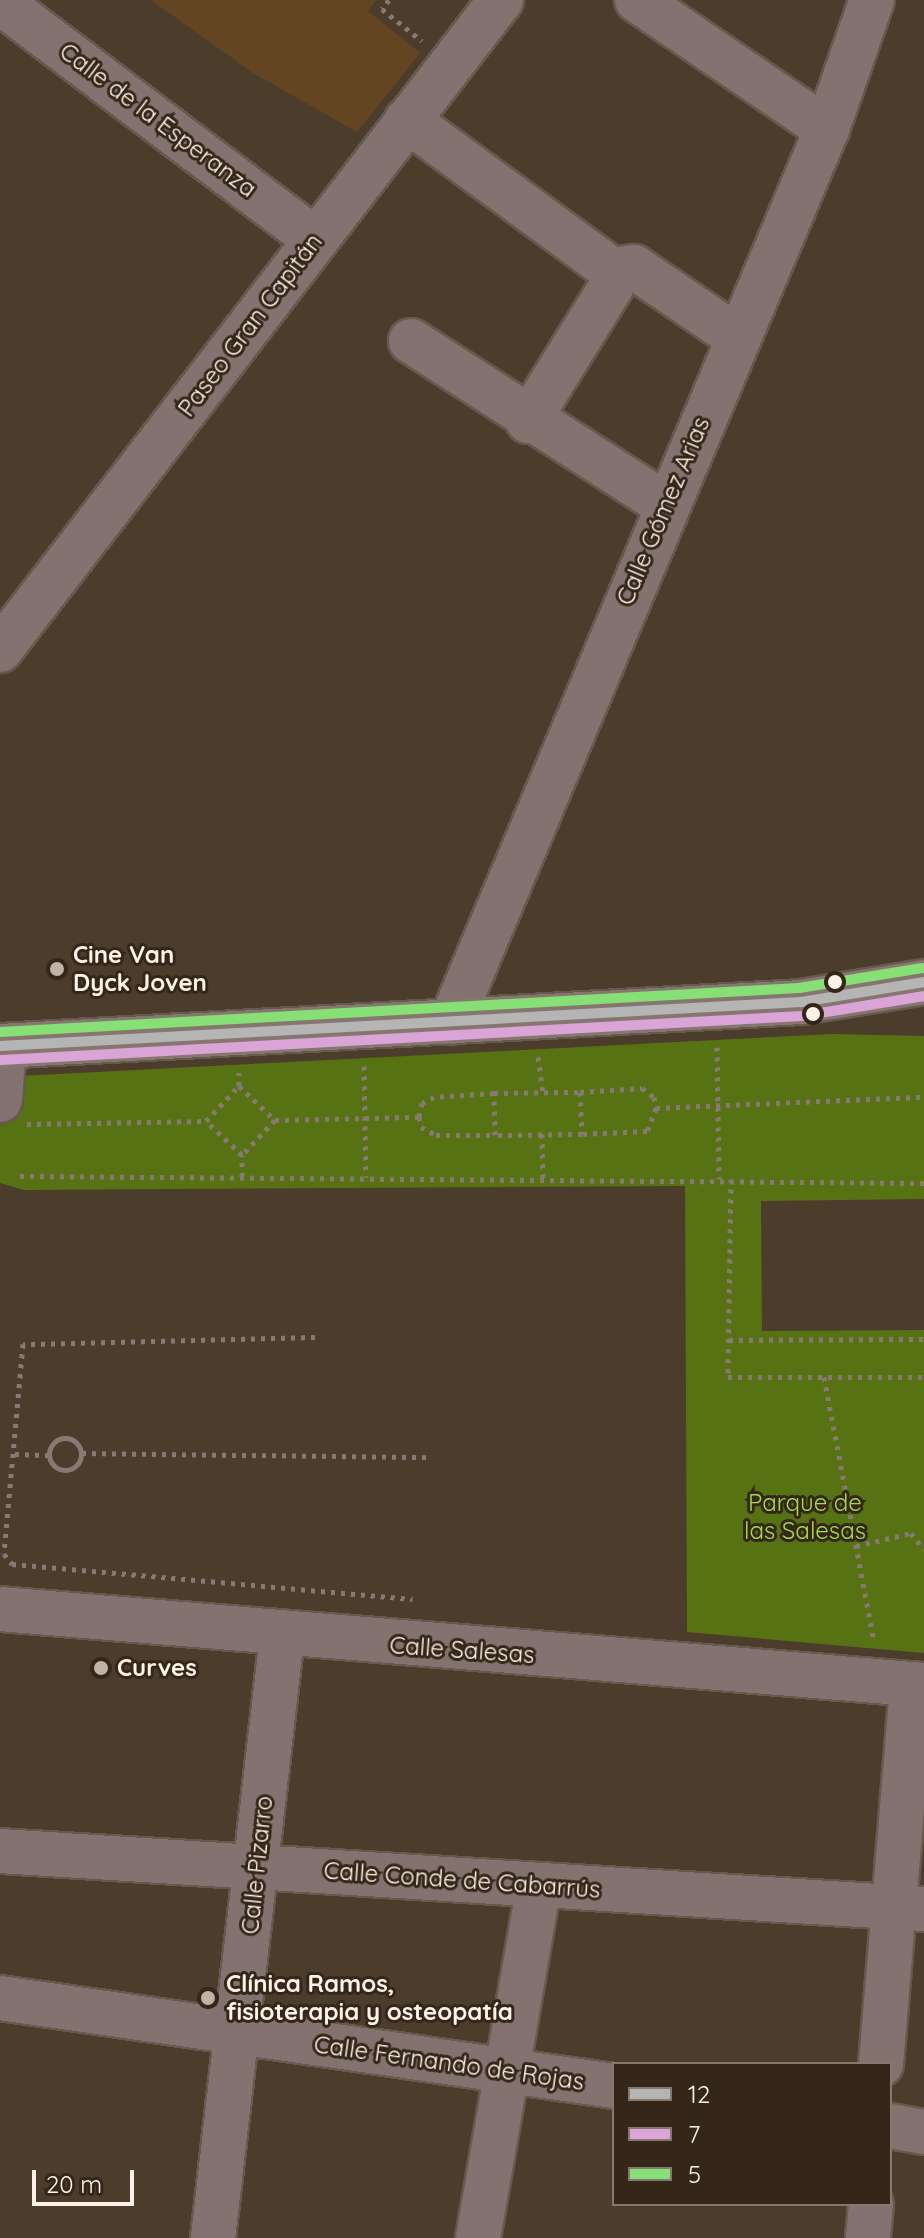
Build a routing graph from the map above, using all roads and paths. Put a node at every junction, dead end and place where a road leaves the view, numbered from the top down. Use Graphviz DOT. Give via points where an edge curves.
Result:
graph roads {
  1 [pos="389,0"];
  2 [pos="501,0"];
  3 [pos="637,0"];
  4 [pos="872,0"];
  5 [pos="0,2"];
  6 [pos="430,48"];
  7 [pos="407,120"];
  8 [pos="827,129"];
  9 [pos="315,239"];
  10 [pos="612,270"];
  11 [pos="737,337"];
  12 [pos="411,341"];
  13 [pos="528,421"];
  14 [pos="665,504"];
  15 [pos="0,650"];
  16 [pos="924,982"];
  17 [pos="801,1002"];
  18 [pos="924,1013"];
  19 [pos="451,1022"];
  20 [pos="2,1046"];
  21 [pos="717,1047"];
  22 [pos="538,1057"];
  23 [pos="364,1066"];
  24 [pos="239,1072"];
  25 [pos="239,1086"];
  26 [pos="580,1092"];
  27 [pos="494,1093"];
  28 [pos="543,1093"];
  29 [pos="924,1097"];
  30 [pos="718,1105"];
  31 [pos="656,1108"];
  32 [pos="13,1112"];
  33 [pos="419,1117"];
  34 [pos="365,1118"];
  35 [pos="275,1120"];
  36 [pos="206,1121"];
  37 [pos="542,1134"];
  38 [pos="582,1134"];
  39 [pos="495,1135"];
  40 [pos="242,1155"];
  41 [pos="20,1176"];
  42 [pos="242,1177"];
  43 [pos="366,1177"];
  44 [pos="543,1178"];
  45 [pos="719,1179"];
  46 [pos="731,1179"];
  47 [pos="924,1183"];
  48 [pos="315,1337"];
  49 [pos="924,1339"];
  50 [pos="729,1340"];
  51 [pos="824,1377"];
  52 [pos="924,1377"];
  53 [pos="82,1453"];
  54 [pos="15,1454"];
  55 [pos="49,1455"];
  56 [pos="432,1457"];
  57 [pos="856,1546"];
  58 [pos="924,1550"];
  59 [pos="412,1599"];
  60 [pos="0,1609"];
  61 [pos="282,1636"];
  62 [pos="876,1654"];
  63 [pos="918,1685"];
  64 [pos="0,1851"];
  65 [pos="258,1867"];
  66 [pos="539,1885"];
  67 [pos="909,1908"];
  68 [pos="0,1998"];
  69 [pos="237,2033"];
  70 [pos="881,2062"];
  71 [pos="505,2070"];
  72 [pos="612,2086"];
  73 [pos="892,2126"];
  74 [pos="924,2132"];
  75 [pos="871,2206"];
  76 [pos="213,2238"];
  77 [pos="478,2238"];
  78 [pos="868,2238"];
  1 -- 6 [label="path" via="382,9"];
  2 -- 7 [label="street, Paseo Gran Capitán"];
  3 -- 8 [label="street"];
  4 -- 8 [label="street, Calle Gómez Arias"];
  5 -- 9 [label="street, Calle de la Esperanza"];
  7 -- 9 [label="street, Paseo Gran Capitán"];
  7 -- 10 [label="street"];
  8 -- 11 [label="street, Calle Gómez Arias"];
  9 -- 15 [label="street, Paseo Gran Capitán"];
  10 -- 11 [label="street" via="634,267"];
  10 -- 13 [label="street" via="613,284"];
  11 -- 14 [label="street, Calle Gómez Arias"];
  12 -- 13 [label="street"];
  13 -- 14 [label="street"];
  14 -- 19 [label="street, Calle Gómez Arias"];
  16 -- 17 [label="highway"];
  17 -- 18 [label="highway"];
  17 -- 19 [label="highway"];
  19 -- 20 [label="highway"];
  20 -- 32 [label="street"];
  21 -- 30 [label="path"];
  22 -- 28 [label="path"];
  23 -- 34 [label="path"];
  24 -- 25 [label="path"];
  25 -- 35 [label="path"];
  25 -- 36 [label="path"];
  26 -- 28 [label="path"];
  26 -- 31 [label="path" via="642,1088 654,1097"];
  26 -- 38 [label="path"];
  27 -- 28 [label="path"];
  27 -- 33 [label="path" via="434,1097 422,1103"];
  27 -- 39 [label="path"];
  29 -- 30 [label="path"];
  30 -- 31 [label="path"];
  30 -- 45 [label="path"];
  31 -- 38 [label="path" via="647,1131"];
  32 -- 36 [label="path"];
  33 -- 34 [label="path"];
  33 -- 39 [label="path" via="421,1127 436,1135"];
  34 -- 35 [label="path"];
  34 -- 43 [label="path"];
  35 -- 40 [label="path"];
  36 -- 40 [label="path"];
  37 -- 38 [label="path"];
  37 -- 39 [label="path"];
  37 -- 44 [label="path"];
  40 -- 42 [label="path"];
  41 -- 42 [label="path"];
  42 -- 43 [label="path"];
  43 -- 44 [label="path"];
  44 -- 45 [label="path"];
  45 -- 46 [label="path"];
  46 -- 47 [label="path"];
  46 -- 50 [label="path"];
  48 -- 54 [label="path" via="23,1344"];
  49 -- 50 [label="path"];
  50 -- 51 [label="path" via="728,1377"];
  51 -- 52 [label="path"];
  51 -- 57 [label="path"];
  53 -- 55 [label="path" via="78,1444 59,1439"];
  53 -- 55 [label="path" via="72,1470 52,1465"];
  53 -- 56 [label="path"];
  54 -- 55 [label="path"];
  54 -- 59 [label="path" via="4,1554 12,1564"];
  57 -- 58 [label="path" via="911,1533"];
  57 -- 62 [label="path"];
  60 -- 61 [label="street, Calle Salesas"];
  61 -- 63 [label="street, Calle Salesas"];
  61 -- 65 [label="street, Calle Pizarro"];
  63 -- 67 [label="street"];
  64 -- 65 [label="street, Calle Conde de Cabarrús"];
  65 -- 66 [label="street, Calle Conde de Cabarrús"];
  65 -- 69 [label="street, Calle Pizarro"];
  66 -- 67 [label="street, Calle Conde de Cabarrús"];
  66 -- 71 [label="street"];
  67 -- 70 [label="street"];
  68 -- 69 [label="street, Calle Fernando de Rojas"];
  69 -- 71 [label="street, Calle Fernando de Rojas"];
  69 -- 76 [label="street, Calle Pizarro"];
  71 -- 72 [label="street, Calle Fernando de Rojas"];
  71 -- 77 [label="street"];
  73 -- 74 [label="street"];
  75 -- 78 [label="street"];
}
